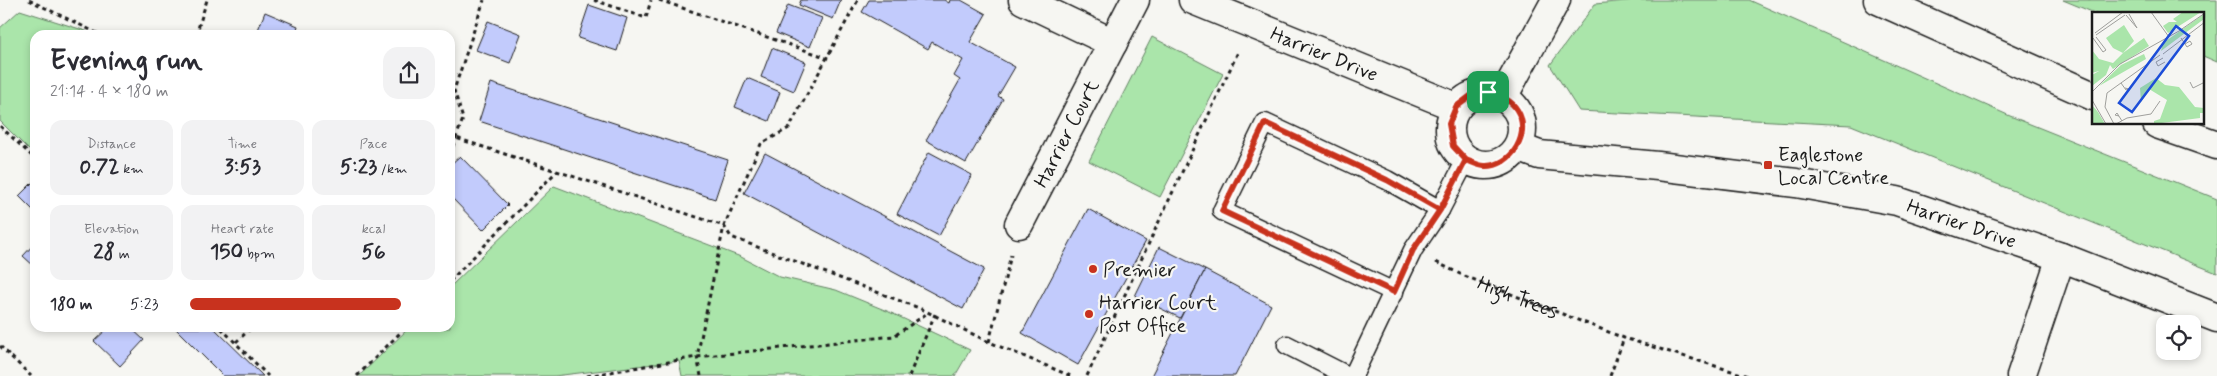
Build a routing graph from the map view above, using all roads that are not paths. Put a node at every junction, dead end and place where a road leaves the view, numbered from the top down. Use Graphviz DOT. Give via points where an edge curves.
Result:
graph roads {
  1 [pos="1023,0"];
  2 [pos="1135,0"];
  3 [pos="1193,0"];
  4 [pos="1556,0"];
  5 [pos="1878,0"];
  6 [pos="1905,6"];
  7 [pos="1113,43"];
  8 [pos="2092,96"];
  9 [pos="1503,97"];
  10 [pos="1456,107"];
  11 [pos="2160,125"];
  12 [pos="2217,145"];
  13 [pos="1518,147"];
  14 [pos="1466,160"];
  15 [pos="1440,210"];
  16 [pos="1019,224"];
  17 [pos="2061,257"];
  18 [pos="1394,292"];
  19 [pos="2217,318"];
  20 [pos="1287,345"];
  21 [pos="1348,376"];
  22 [pos="1353,376"];
  23 [pos="2021,376"];
  1 -- 7 [label="street"];
  2 -- 7 [label="street, Harrier Court"];
  3 -- 10 [label="street, Harrier Drive"];
  4 -- 9 [label="street"];
  5 -- 6 [label="street"];
  6 -- 8 [label="street"];
  7 -- 16 [label="street, Harrier Court"];
  9 -- 10 [label="street" via="1488,92 1472,95"];
  9 -- 13 [label="street" via="1517,110 1523,130"];
  10 -- 14 [label="street" via="1449,124 1453,146"];
  11 -- 12 [label="street"];
  13 -- 14 [label="street" via="1501,163 1484,166"];
  13 -- 17 [label="street, Harrier Drive" via="1539,156 1796,183 1896,201"];
  14 -- 15 [label="lane"];
  15 -- 18 [label="lane" via="1413,250"];
  15 -- 18 [label="lane" via="1387,180 1265,123 1222,211"];
  17 -- 19 [label="street, Harrier Drive"];
  17 -- 23 [label="street"];
  18 -- 22 [label="lane"];
  20 -- 21 [label="lane"];
}
